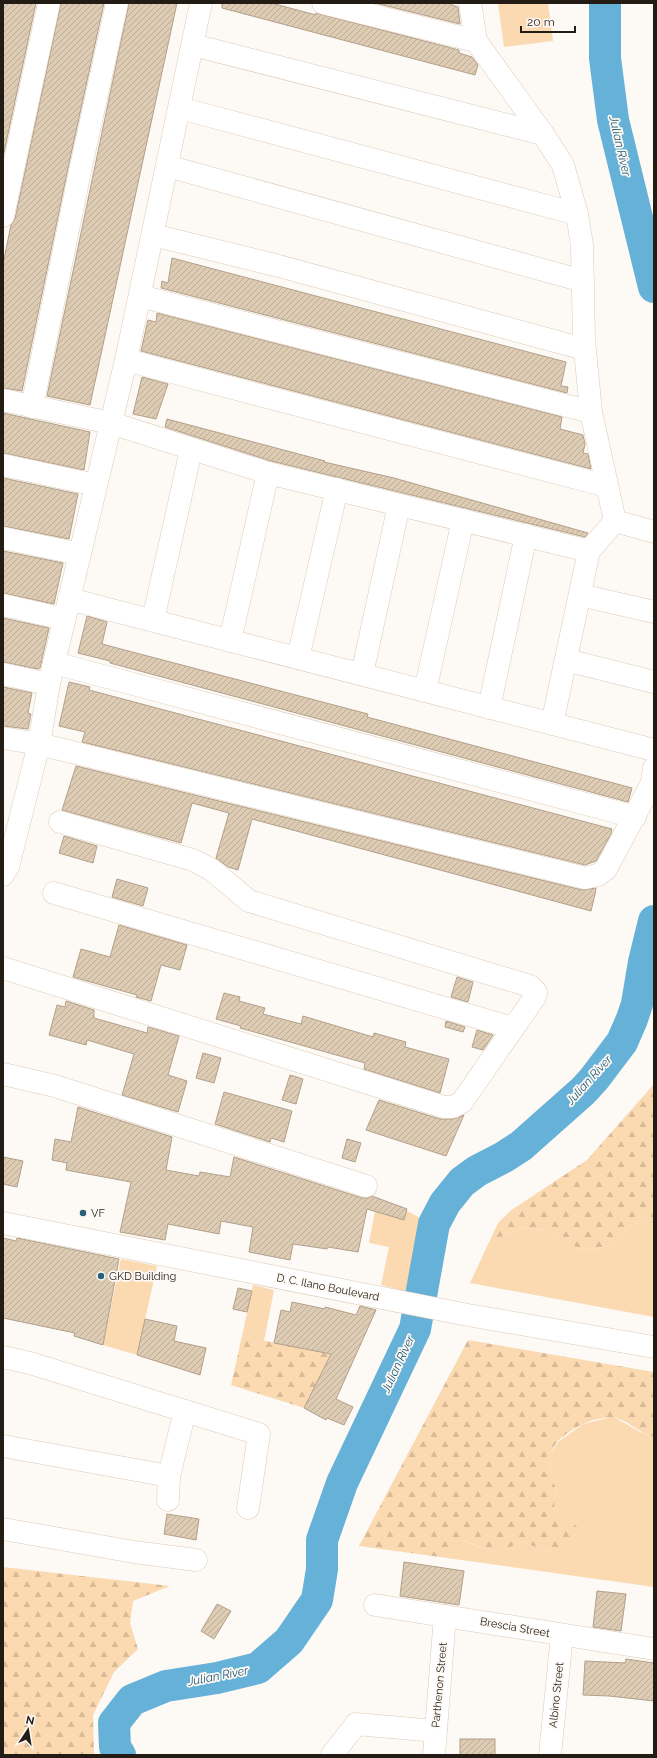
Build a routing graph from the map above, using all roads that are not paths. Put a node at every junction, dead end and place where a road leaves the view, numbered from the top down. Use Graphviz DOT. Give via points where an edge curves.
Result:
graph roads {
  1 [pos="49,3"];
  2 [pos="117,3"];
  3 [pos="202,3"];
  4 [pos="323,3"];
  5 [pos="470,3"];
  6 [pos="347,6"];
  7 [pos="476,41"];
  8 [pos="193,45"];
  9 [pos="180,108"];
  10 [pos="543,134"];
  11 [pos="167,166"];
  12 [pos="577,214"];
  13 [pos="3,216"];
  14 [pos="153,235"];
  15 [pos="583,281"];
  16 [pos="140,296"];
  17 [pos="584,349"];
  18 [pos="126,360"];
  19 [pos="3,400"];
  20 [pos="32,406"];
  21 [pos="591,412"];
  22 [pos="111,423"];
  23 [pos="191,450"];
  24 [pos="3,465"];
  25 [pos="268,473"];
  26 [pos="96,485"];
  27 [pos="607,486"];
  28 [pos="337,489"];
  29 [pos="399,505"];
  30 [pos="463,520"];
  31 [pos="615,520"];
  32 [pos="654,532"];
  33 [pos="526,535"];
  34 [pos="3,538"];
  35 [pos="589,551"];
  36 [pos="80,554"];
  37 [pos="580,595"];
  38 [pos="3,606"];
  39 [pos="67,609"];
  40 [pos="654,612"];
  41 [pos="153,620"];
  42 [pos="230,641"];
  43 [pos="298,658"];
  44 [pos="566,660"];
  45 [pos="54,663"];
  46 [pos="3,674"];
  47 [pos="362,674"];
  48 [pos="654,682"];
  49 [pos="49,684"];
  50 [pos="425,691"];
  51 [pos="489,708"];
  52 [pos="552,724"];
  53 [pos="3,738"];
  54 [pos="39,744"];
  55 [pos="654,750"];
  56 [pos="654,768"];
  57 [pos="635,817"];
  58 [pos="60,822"];
  59 [pos="3,875"];
  60 [pos="54,893"];
  61 [pos="3,968"];
  62 [pos="513,1028"];
  63 [pos="3,1074"];
  64 [pos="366,1186"];
  65 [pos="3,1223"];
  66 [pos="654,1347"];
  67 [pos="3,1357"];
  68 [pos="185,1412"];
  69 [pos="3,1446"];
  70 [pos="170,1476"];
  71 [pos="168,1500"];
  72 [pos="248,1508"];
  73 [pos="3,1529"];
  74 [pos="196,1560"];
  75 [pos="375,1605"];
  76 [pos="445,1616"];
  77 [pos="562,1635"];
  78 [pos="654,1649"];
  79 [pos="436,1731"];
  80 [pos="332,1755"];
  81 [pos="434,1755"];
  82 [pos="550,1755"];
  1 -- 13 [label="street"];
  2 -- 20 [label="street"];
  3 -- 8 [label="street"];
  4 -- 6 [label="street"];
  5 -- 7 [label="street"];
  6 -- 7 [label="street"];
  7 -- 10 [label="street"];
  8 -- 9 [label="street"];
  8 -- 10 [label="street"];
  9 -- 11 [label="street"];
  9 -- 12 [label="street"];
  10 -- 12 [label="street" via="563,165"];
  11 -- 14 [label="street"];
  11 -- 15 [label="street"];
  12 -- 15 [label="street" via="582,244"];
  14 -- 16 [label="street"];
  14 -- 17 [label="street" via="283,267"];
  15 -- 17 [label="street"];
  16 -- 18 [label="street"];
  16 -- 21 [label="street"];
  17 -- 21 [label="street"];
  18 -- 22 [label="street"];
  18 -- 27 [label="street"];
  19 -- 20 [label="street"];
  20 -- 22 [label="street"];
  21 -- 27 [label="street"];
  22 -- 23 [label="street"];
  22 -- 26 [label="street"];
  23 -- 25 [label="street"];
  23 -- 41 [label="street"];
  24 -- 26 [label="street"];
  25 -- 28 [label="street"];
  25 -- 42 [label="street"];
  26 -- 36 [label="street"];
  27 -- 31 [label="street"];
  28 -- 29 [label="street"];
  28 -- 43 [label="street"];
  29 -- 30 [label="street"];
  29 -- 47 [label="street"];
  30 -- 33 [label="street"];
  30 -- 50 [label="street"];
  31 -- 32 [label="street"];
  31 -- 35 [label="street"];
  33 -- 35 [label="street"];
  33 -- 51 [label="street"];
  34 -- 36 [label="street"];
  35 -- 37 [label="street"];
  36 -- 39 [label="street"];
  37 -- 40 [label="street"];
  37 -- 44 [label="street"];
  38 -- 39 [label="street"];
  39 -- 41 [label="street"];
  39 -- 45 [label="street"];
  41 -- 42 [label="street"];
  42 -- 43 [label="street"];
  43 -- 47 [label="street"];
  44 -- 48 [label="street"];
  44 -- 52 [label="street"];
  45 -- 49 [label="street"];
  45 -- 57 [label="street"];
  46 -- 49 [label="street"];
  47 -- 50 [label="street"];
  49 -- 54 [label="street"];
  50 -- 51 [label="street"];
  51 -- 52 [label="street"];
  52 -- 55 [label="street"];
  53 -- 54 [label="street"];
  54 -- 57 [label="street" via="585,878 598,875 606,869"];
  54 -- 59 [label="street" via="8,867"];
  56 -- 57 [label="street" via="652,783"];
  58 -- 62 [label="street" via="193,860 212,870 250,901 530,986 536,992 535,997"];
  60 -- 62 [label="street"];
  61 -- 62 [label="street" via="444,1107 453,1107 462,1102"];
  63 -- 64 [label="street" via="55,1086"];
  65 -- 66 [label="street, D. C. Ilano Boulevard" via="453,1312"];
  67 -- 68 [label="street" via="30,1363"];
  68 -- 70 [label="street"];
  68 -- 72 [label="street" via="259,1434"];
  69 -- 70 [label="street"];
  70 -- 71 [label="street"];
  73 -- 74 [label="street"];
  75 -- 76 [label="street, Brescia Street"];
  76 -- 77 [label="street, Brescia Street"];
  76 -- 79 [label="street, Parthenon Street"];
  77 -- 78 [label="street, Brescia Street"];
  77 -- 82 [label="street, Albino Street"];
  79 -- 80 [label="street" via="356,1724"];
  79 -- 81 [label="street, Parthenon Street"];
}
